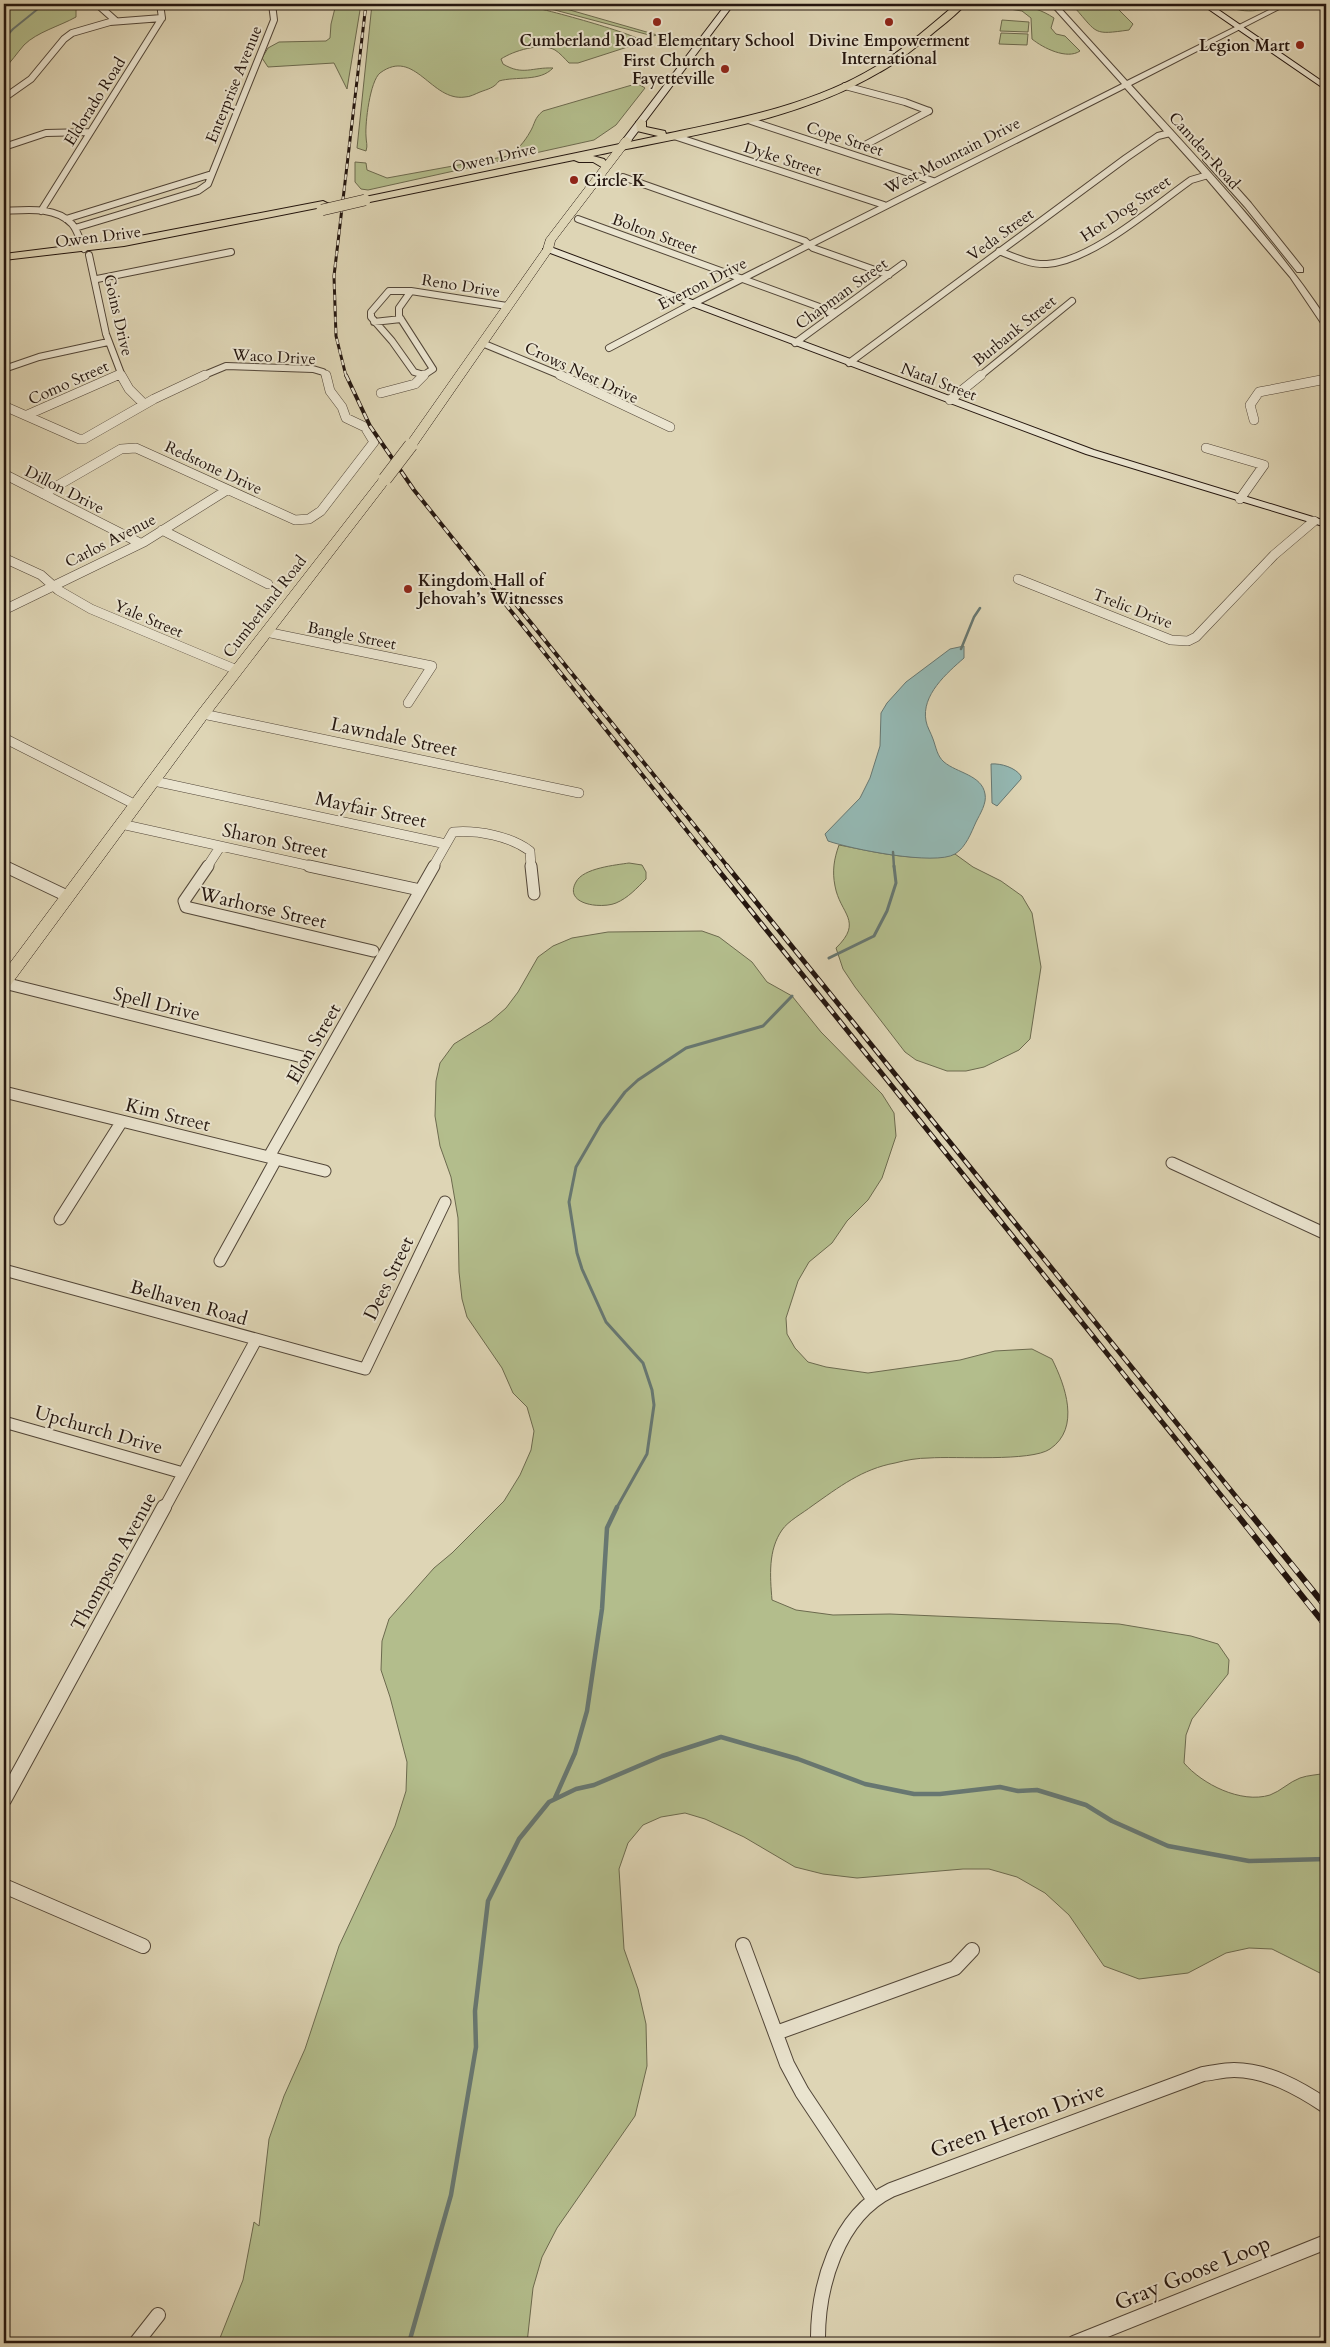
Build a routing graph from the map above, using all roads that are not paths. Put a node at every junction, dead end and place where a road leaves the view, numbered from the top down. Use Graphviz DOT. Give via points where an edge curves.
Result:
graph roads {
  1 [pos="97,4"];
  2 [pos="160,4"];
  3 [pos="272,4"];
  4 [pos="730,4"];
  5 [pos="952,4"];
  6 [pos="961,4"];
  7 [pos="1053,4"];
  8 [pos="1064,4"];
  9 [pos="1205,4"];
  10 [pos="1216,4"];
  11 [pos="1286,4"];
  12 [pos="162,18"];
  13 [pos="116,21"];
  14 [pos="1242,26"];
  15 [pos="907,45"];
  16 [pos="1326,80"];
  17 [pos="1129,83"];
  18 [pos="845,86"];
  19 [pos="1326,88"];
  20 [pos="4,98"];
  21 [pos="748,120"];
  22 [pos="640,122"];
  23 [pos="90,132"];
  24 [pos="1170,133"];
  25 [pos="662,134"];
  26 [pos="674,136"];
  27 [pos="865,145"];
  28 [pos="623,146"];
  29 [pos="4,147"];
  30 [pos="543,163"];
  31 [pos="605,166"];
  32 [pos="212,174"];
  33 [pos="1208,175"];
  34 [pos="623,177"];
  35 [pos="934,181"];
  36 [pos="365,198"];
  37 [pos="884,206"];
  38 [pos="323,207"];
  39 [pos="4,211"];
  40 [pos="41,211"];
  41 [pos="66,219"];
  42 [pos="578,219"];
  43 [pos="75,228"];
  44 [pos="809,245"];
  45 [pos="548,249"];
  46 [pos="87,252"];
  47 [pos="231,252"];
  48 [pos="999,252"];
  49 [pos="4,258"];
  50 [pos="4,262"];
  51 [pos="903,264"];
  52 [pos="889,275"];
  53 [pos="97,279"];
  54 [pos="742,279"];
  55 [pos="411,291"];
  56 [pos="1321,300"];
  57 [pos="1072,301"];
  58 [pos="692,304"];
  59 [pos="507,306"];
  60 [pos="836,313"];
  61 [pos="401,319"];
  62 [pos="374,322"];
  63 [pos="1326,324"];
  64 [pos="108,342"];
  65 [pos="482,343"];
  66 [pos="795,343"];
  67 [pos="609,348"];
  68 [pos="848,363"];
  69 [pos="4,369"];
  70 [pos="120,374"];
  71 [pos="424,375"];
  72 [pos="1326,379"];
  73 [pos="381,393"];
  74 [pos="950,400"];
  75 [pos="143,403"];
  76 [pos="4,406"];
  77 [pos="27,415"];
  78 [pos="1254,420"];
  79 [pos="670,427"];
  80 [pos="1206,448"];
  81 [pos="358,464"];
  82 [pos="4,474"];
  83 [pos="227,490"];
  84 [pos="43,494"];
  85 [pos="1240,498"];
  86 [pos="1314,521"];
  87 [pos="1326,524"];
  88 [pos="162,530"];
  89 [pos="140,543"];
  90 [pos="4,558"];
  91 [pos="1018,579"];
  92 [pos="268,584"];
  93 [pos="54,585"];
  94 [pos="4,610"];
  95 [pos="266,632"];
  96 [pos="237,670"];
  97 [pos="408,703"];
  98 [pos="203,714"];
  99 [pos="4,738"];
  100 [pos="154,780"];
  101 [pos="579,793"];
  102 [pos="136,805"];
  103 [pos="121,824"];
  104 [pos="446,844"];
  105 [pos="220,846"];
  106 [pos="4,866"];
  107 [pos="420,890"];
  108 [pos="534,894"];
  109 [pos="67,896"];
  110 [pos="372,951"];
  111 [pos="4,982"];
  112 [pos="302,1056"];
  113 [pos="4,1092"];
  114 [pos="122,1121"];
  115 [pos="272,1158"];
  116 [pos="1172,1163"];
  117 [pos="325,1171"];
  118 [pos="445,1202"];
  119 [pos="60,1219"];
  120 [pos="1326,1234"];
  121 [pos="220,1262"];
  122 [pos="4,1270"];
  123 [pos="256,1340"];
  124 [pos="365,1369"];
  125 [pos="4,1422"];
  126 [pos="183,1473"];
  127 [pos="4,1800"];
  128 [pos="4,1886"];
  129 [pos="743,1945"];
  130 [pos="143,1946"];
  131 [pos="972,1950"];
  132 [pos="776,2033"];
  133 [pos="1326,2106"];
  134 [pos="874,2200"];
  135 [pos="1326,2242"];
  136 [pos="158,2315"];
  137 [pos="136,2343"];
  138 [pos="818,2343"];
  139 [pos="1074,2343"];
  1 -- 13 [label="street"];
  2 -- 12 [label="street"];
  3 -- 32 [label="street, Enterprise Avenue" via="274,20"];
  4 -- 22 [label="main road, Cumberland Road"];
  5 -- 15 [label="highway, Owen Drive"];
  6 -- 15 [label="highway, Owen Drive"];
  7 -- 17 [label="street, Camden Road"];
  8 -- 17 [label="street, Camden Road"];
  9 -- 14 [label="main road"];
  10 -- 14 [label="main road"];
  11 -- 14 [label="street, West Mountain Drive"];
  12 -- 13 [label="street"];
  12 -- 23 [label="street, Eldorado Road"];
  13 -- 20 [label="street" via="67,36 37,75"];
  14 -- 16 [label="main road"];
  14 -- 17 [label="street, West Mountain Drive"];
  14 -- 19 [label="main road"];
  15 -- 18 [label="highway, Owen Drive" via="882,66"];
  15 -- 25 [label="highway, Owen Drive" via="854,77 800,100"];
  17 -- 24 [label="street, Camden Road"];
  17 -- 35 [label="street, West Mountain Drive"];
  17 -- 56 [label="street, Camden Road" via="1232,187 1289,255"];
  18 -- 21 [label="highway, Owen Drive" via="800,105"];
  18 -- 27 [label="street" via="929,111"];
  21 -- 26 [label="highway, Owen Drive"];
  21 -- 35 [label="street, Cope Street"];
  22 -- 25 [label="highway" via="640,129"];
  22 -- 28 [label="main road, Cumberland Road"];
  23 -- 29 [label="street" via="45,132"];
  23 -- 40 [label="street, Eldorado Road"];
  24 -- 33 [label="street, Camden Road"];
  24 -- 48 [label="street, Veda Street" via="1155,138"];
  25 -- 28 [label="highway, Owen Drive"];
  26 -- 28 [label="highway, Owen Drive"];
  26 -- 37 [label="street, Dyke Street"];
  28 -- 30 [label="highway, Owen Drive"];
  28 -- 31 [label="main road, Cumberland Road"];
  28 -- 36 [label="highway, Owen Drive"];
  28 -- 42 [label="main road, Cumberland Road" via="620,159"];
  30 -- 31 [label="highway" via="594,159"];
  30 -- 36 [label="highway, Owen Drive"];
  31 -- 45 [label="main road, Cumberland Road" via="550,241"];
  32 -- 41 [label="street"];
  32 -- 43 [label="street, Enterprise Avenue" via="208,184 198,191"];
  33 -- 48 [label="street, Hot Dog Street" via="1191,180 1100,244 1057,263 1046,264"];
  33 -- 63 [label="street, Camden Road" via="1294,276"];
  34 -- 44 [label="street"];
  35 -- 37 [label="street, West Mountain Drive"];
  36 -- 38 [label="highway, Owen Drive, bridge"];
  37 -- 44 [label="street, West Mountain Drive"];
  38 -- 46 [label="highway, Owen Drive"];
  38 -- 46 [label="highway, Owen Drive" via="164,243"];
  39 -- 40 [label="street"];
  40 -- 41 [label="street"];
  41 -- 43 [label="street"];
  42 -- 45 [label="main road, Cumberland Road" via="561,243"];
  42 -- 54 [label="street, Bolton Street"];
  43 -- 46 [label="street, Goins Drive"];
  44 -- 52 [label="street"];
  44 -- 54 [label="street, Everton Drive"];
  45 -- 58 [label="main road, Natal Street"];
  45 -- 59 [label="main road, Cumberland Road"];
  46 -- 49 [label="highway, Owen Drive"];
  46 -- 50 [label="highway"];
  46 -- 53 [label="street, Goins Drive"];
  47 -- 53 [label="street"];
  48 -- 68 [label="street, Veda Street"];
  51 -- 52 [label="street, Chapman Street"];
  52 -- 60 [label="street, Chapman Street"];
  53 -- 64 [label="street, Goins Drive"];
  54 -- 58 [label="street, Everton Drive"];
  54 -- 60 [label="street, Bolton Street"];
  55 -- 59 [label="street, Reno Drive"];
  55 -- 61 [label="street, Reno Drive" via="399,308"];
  55 -- 62 [label="street, Reno Drive" via="388,291 371,312"];
  57 -- 74 [label="street, Burbank Street"];
  58 -- 66 [label="main road, Natal Street"];
  58 -- 67 [label="street, Everton Drive"];
  59 -- 65 [label="main road, Cumberland Road"];
  60 -- 66 [label="street, Chapman Street"];
  61 -- 62 [label="street"];
  61 -- 71 [label="street" via="432,369"];
  62 -- 71 [label="street" via="414,372"];
  64 -- 69 [label="street" via="40,357"];
  64 -- 70 [label="street, Goins Drive"];
  65 -- 79 [label="street, Crows Nest Drive" via="552,370"];
  65 -- 95 [label="main road, Cumberland Road, bridge" via="411,445"];
  66 -- 68 [label="main road, Natal Street"];
  68 -- 74 [label="main road, Natal Street"];
  70 -- 75 [label="street, Goins Drive"];
  70 -- 77 [label="street, Como Street"];
  71 -- 73 [label="street" via="415,384"];
  72 -- 78 [label="street" via="1259,392 1250,405"];
  74 -- 85 [label="main road, Natal Street" via="1090,452"];
  75 -- 77 [label="street" via="140,408 79,439"];
  75 -- 81 [label="street, Waco Drive" via="226,366 313,369 326,375 330,391 346,418 365,427 374,442"];
  76 -- 77 [label="street"];
  80 -- 85 [label="street" via="1264,465"];
  81 -- 83 [label="street, Redstone Drive" via="314,518 305,521 295,520"];
  82 -- 84 [label="street, Dillon Drive"];
  83 -- 84 [label="street, Redstone Drive" via="131,447 121,449"];
  83 -- 88 [label="street, Carlos Avenue"];
  84 -- 89 [label="street, Dillon Drive"];
  85 -- 86 [label="main road, Natal Street"];
  86 -- 87 [label="main road, Natal Street"];
  86 -- 91 [label="street, Trelic Drive" via="1274,555 1196,637 1188,641 1171,640"];
  88 -- 89 [label="street, Carlos Avenue"];
  88 -- 92 [label="street"];
  89 -- 93 [label="street, Carlos Avenue"];
  90 -- 93 [label="street, Yale Street" via="33,570"];
  93 -- 94 [label="street, Carlos Avenue"];
  93 -- 96 [label="street, Yale Street" via="91,609"];
  95 -- 96 [label="main road, Cumberland Road"];
  95 -- 97 [label="street, Bangle Street" via="432,666"];
  96 -- 98 [label="main road, Cumberland Road"];
  98 -- 100 [label="main road, Cumberland Road"];
  98 -- 101 [label="street, Lawndale Street"];
  99 -- 102 [label="street" via="93,786"];
  100 -- 102 [label="main road, Cumberland Road"];
  100 -- 104 [label="street, Mayfair Street"];
  102 -- 103 [label="main road, Cumberland Road"];
  103 -- 105 [label="street, Sharon Street"];
  103 -- 109 [label="main road, Cumberland Road"];
  104 -- 107 [label="street, Elon Street"];
  104 -- 108 [label="street, Mayfair Street" via="453,832 458,831 521,844 530,851"];
  105 -- 107 [label="street, Sharon Street"];
  105 -- 110 [label="street, Warhorse Street" via="184,901 186,907"];
  106 -- 109 [label="street"];
  107 -- 115 [label="street, Elon Street" via="271,1153"];
  109 -- 111 [label="main road, Cumberland Road"];
  111 -- 112 [label="street, Spell Drive"];
  113 -- 114 [label="street, Kim Street"];
  114 -- 115 [label="street, Kim Street"];
  114 -- 119 [label="street"];
  115 -- 117 [label="street, Kim Street"];
  115 -- 121 [label="street, Elon Street" via="274,1163"];
  116 -- 120 [label="street"];
  118 -- 124 [label="street, Dees Street"];
  122 -- 123 [label="street, Belhaven Road"];
  123 -- 124 [label="street, Belhaven Road"];
  123 -- 126 [label="street, Thompson Avenue"];
  125 -- 126 [label="street, Upchurch Drive"];
  126 -- 127 [label="street, Thompson Avenue"];
  128 -- 130 [label="street"];
  129 -- 132 [label="street"];
  131 -- 132 [label="street" via="955,1968"];
  132 -- 134 [label="street" via="802,2092"];
  133 -- 134 [label="street, Green Heron Drive" via="1270,2076 1237,2069 1203,2074 903,2185"];
  134 -- 138 [label="street, Green Heron Drive" via="842,2242 826,2275 816,2323"];
  135 -- 139 [label="street, Gray Goose Loop"];
  136 -- 137 [label="street"];
}
